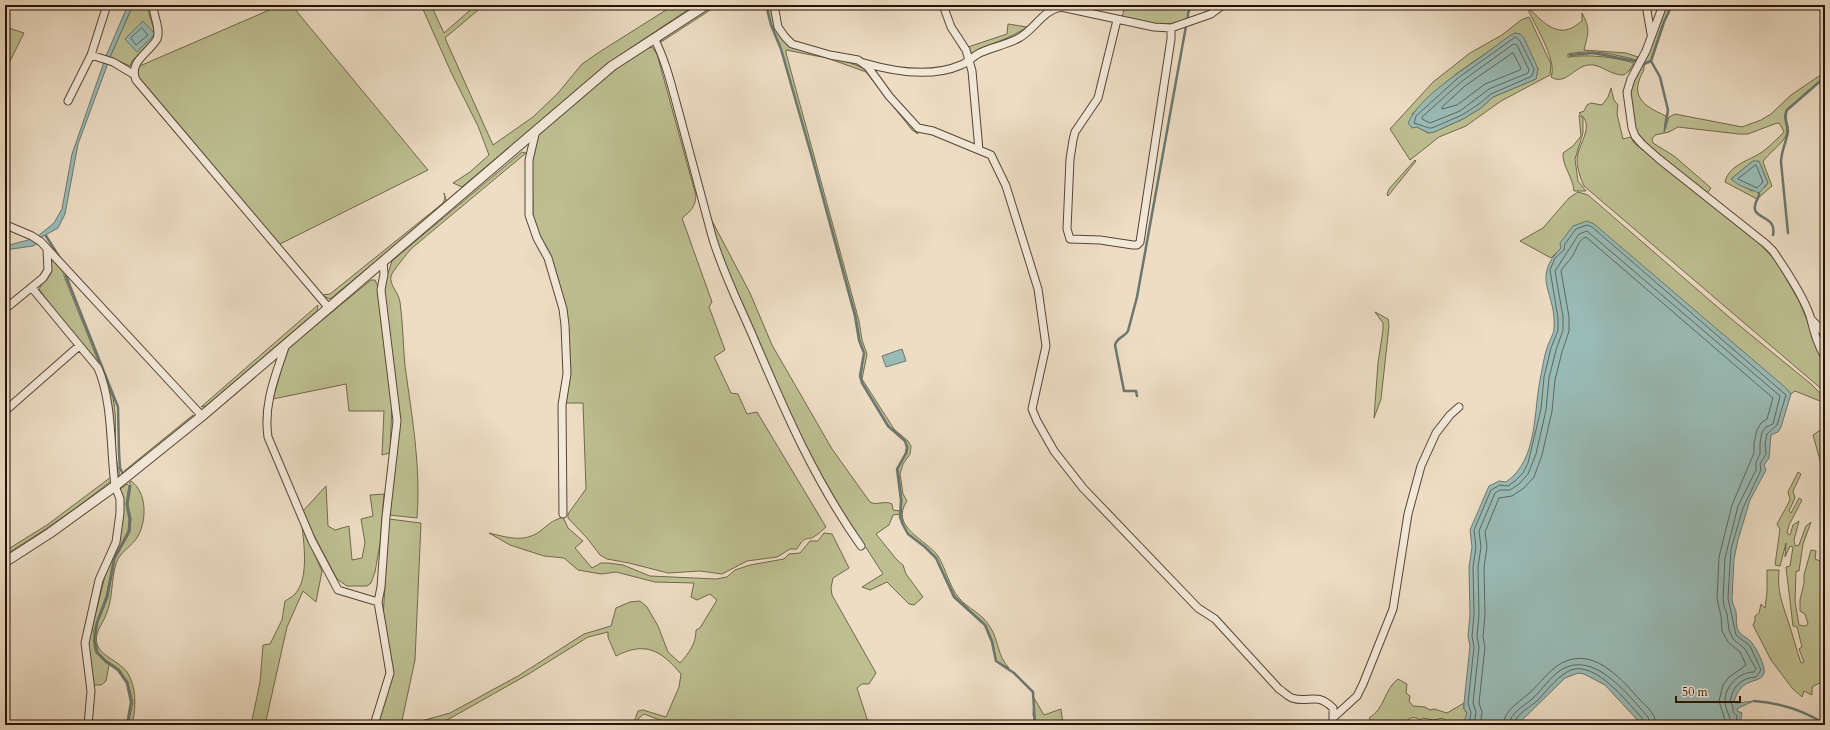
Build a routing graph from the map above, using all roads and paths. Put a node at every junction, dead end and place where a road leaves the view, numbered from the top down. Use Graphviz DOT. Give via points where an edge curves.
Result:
graph roads {
  1 [pos="107,5"];
  2 [pos="153,5"];
  3 [pos="706,5"];
  4 [pos="774,5"];
  5 [pos="943,5"];
  6 [pos="1223,5"];
  7 [pos="1646,5"];
  8 [pos="1663,5"];
  9 [pos="1117,20"];
  10 [pos="1171,28"];
  11 [pos="1651,36"];
  12 [pos="654,38"];
  13 [pos="90,55"];
  14 [pos="969,61"];
  15 [pos="861,63"];
  16 [pos="133,74"];
  17 [pos="68,102"];
  18 [pos="536,130"];
  19 [pos="980,150"];
  20 [pos="6,225"];
  21 [pos="47,250"];
  22 [pos="383,261"];
  23 [pos="32,288"];
  24 [pos="328,307"];
  25 [pos="5,309"];
  26 [pos="1810,316"];
  27 [pos="1825,334"];
  28 [pos="286,343"];
  29 [pos="79,346"];
  30 [pos="1825,357"];
  31 [pos="1459,407"];
  32 [pos="5,411"];
  33 [pos="202,416"];
  34 [pos="115,486"];
  35 [pos="563,514"];
  36 [pos="861,546"];
  37 [pos="5,562"];
  38 [pos="378,602"];
  39 [pos="1825,603"];
  40 [pos="1825,611"];
  41 [pos="1334,717"];
  42 [pos="88,725"];
  43 [pos="374,725"];
  44 [pos="1333,725"];
  1 -- 13 [label="street"];
  2 -- 16 [label="street" via="158,37 135,66"];
  3 -- 12 [label="street"];
  4 -- 15 [label="street" via="778,27 792,44 858,60"];
  5 -- 14 [label="street" via="950,27 966,50"];
  6 -- 10 [label="street" via="1211,14"];
  7 -- 11 [label="street"];
  8 -- 11 [label="street"];
  9 -- 10 [label="street"];
  9 -- 10 [label="street" via="1098,98 1075,132 1073,140 1067,229 1070,239 1074,240 1100,240 1133,245 1140,242"];
  9 -- 14 [label="street" via="1061,7 1055,8 1019,38 979,53"];
  11 -- 26 [label="street" via="1628,85 1635,136 1659,159 1766,244 1777,258"];
  12 -- 18 [label="street" via="612,66"];
  12 -- 36 [label="street" via="670,81 713,237 735,295 801,447"];
  13 -- 16 [label="street" via="113,62"];
  13 -- 17 [label="street"];
  14 -- 15 [label="street" via="929,72 905,71"];
  14 -- 19 [label="street"];
  15 -- 19 [label="street" via="868,67 889,96 918,128 933,131"];
  16 -- 24 [label="street" via="149,97"];
  18 -- 22 [label="street"];
  18 -- 35 [label="street" via="529,160 529,215 548,258 565,324 567,374 562,406"];
  19 -- 41 [label="street" via="990,155 1006,186 1038,289 1046,346 1032,409 1044,435 1083,488 1198,608 1215,619 1279,689 1292,698 1315,698 1327,703 1333,708"];
  20 -- 21 [label="street" via="32,236"];
  21 -- 23 [label="street" via="48,270"];
  21 -- 33 [label="street"];
  22 -- 24 [label="street"];
  22 -- 38 [label="street" via="381,290 397,421 386,517 382,587"];
  23 -- 25 [label="street"];
  23 -- 29 [label="street"];
  24 -- 28 [label="street"];
  26 -- 27 [label="street"];
  26 -- 30 [label="street" via="1815,336"];
  28 -- 33 [label="street"];
  28 -- 38 [label="street" via="269,399 266,426 268,437 312,541 338,590"];
  29 -- 32 [label="street"];
  29 -- 34 [label="street" via="98,368 105,388"];
  31 -- 41 [label="street" via="1436,433 1421,466 1408,514 1393,609 1363,684 1357,696"];
  33 -- 34 [label="street"];
  34 -- 37 [label="street"];
  34 -- 42 [label="street" via="120,499 116,542 99,580 85,643 91,681"];
  38 -- 43 [label="street" via="390,673"];
  39 -- 40 [label="street"];
  41 -- 44 [label="street"];
}
